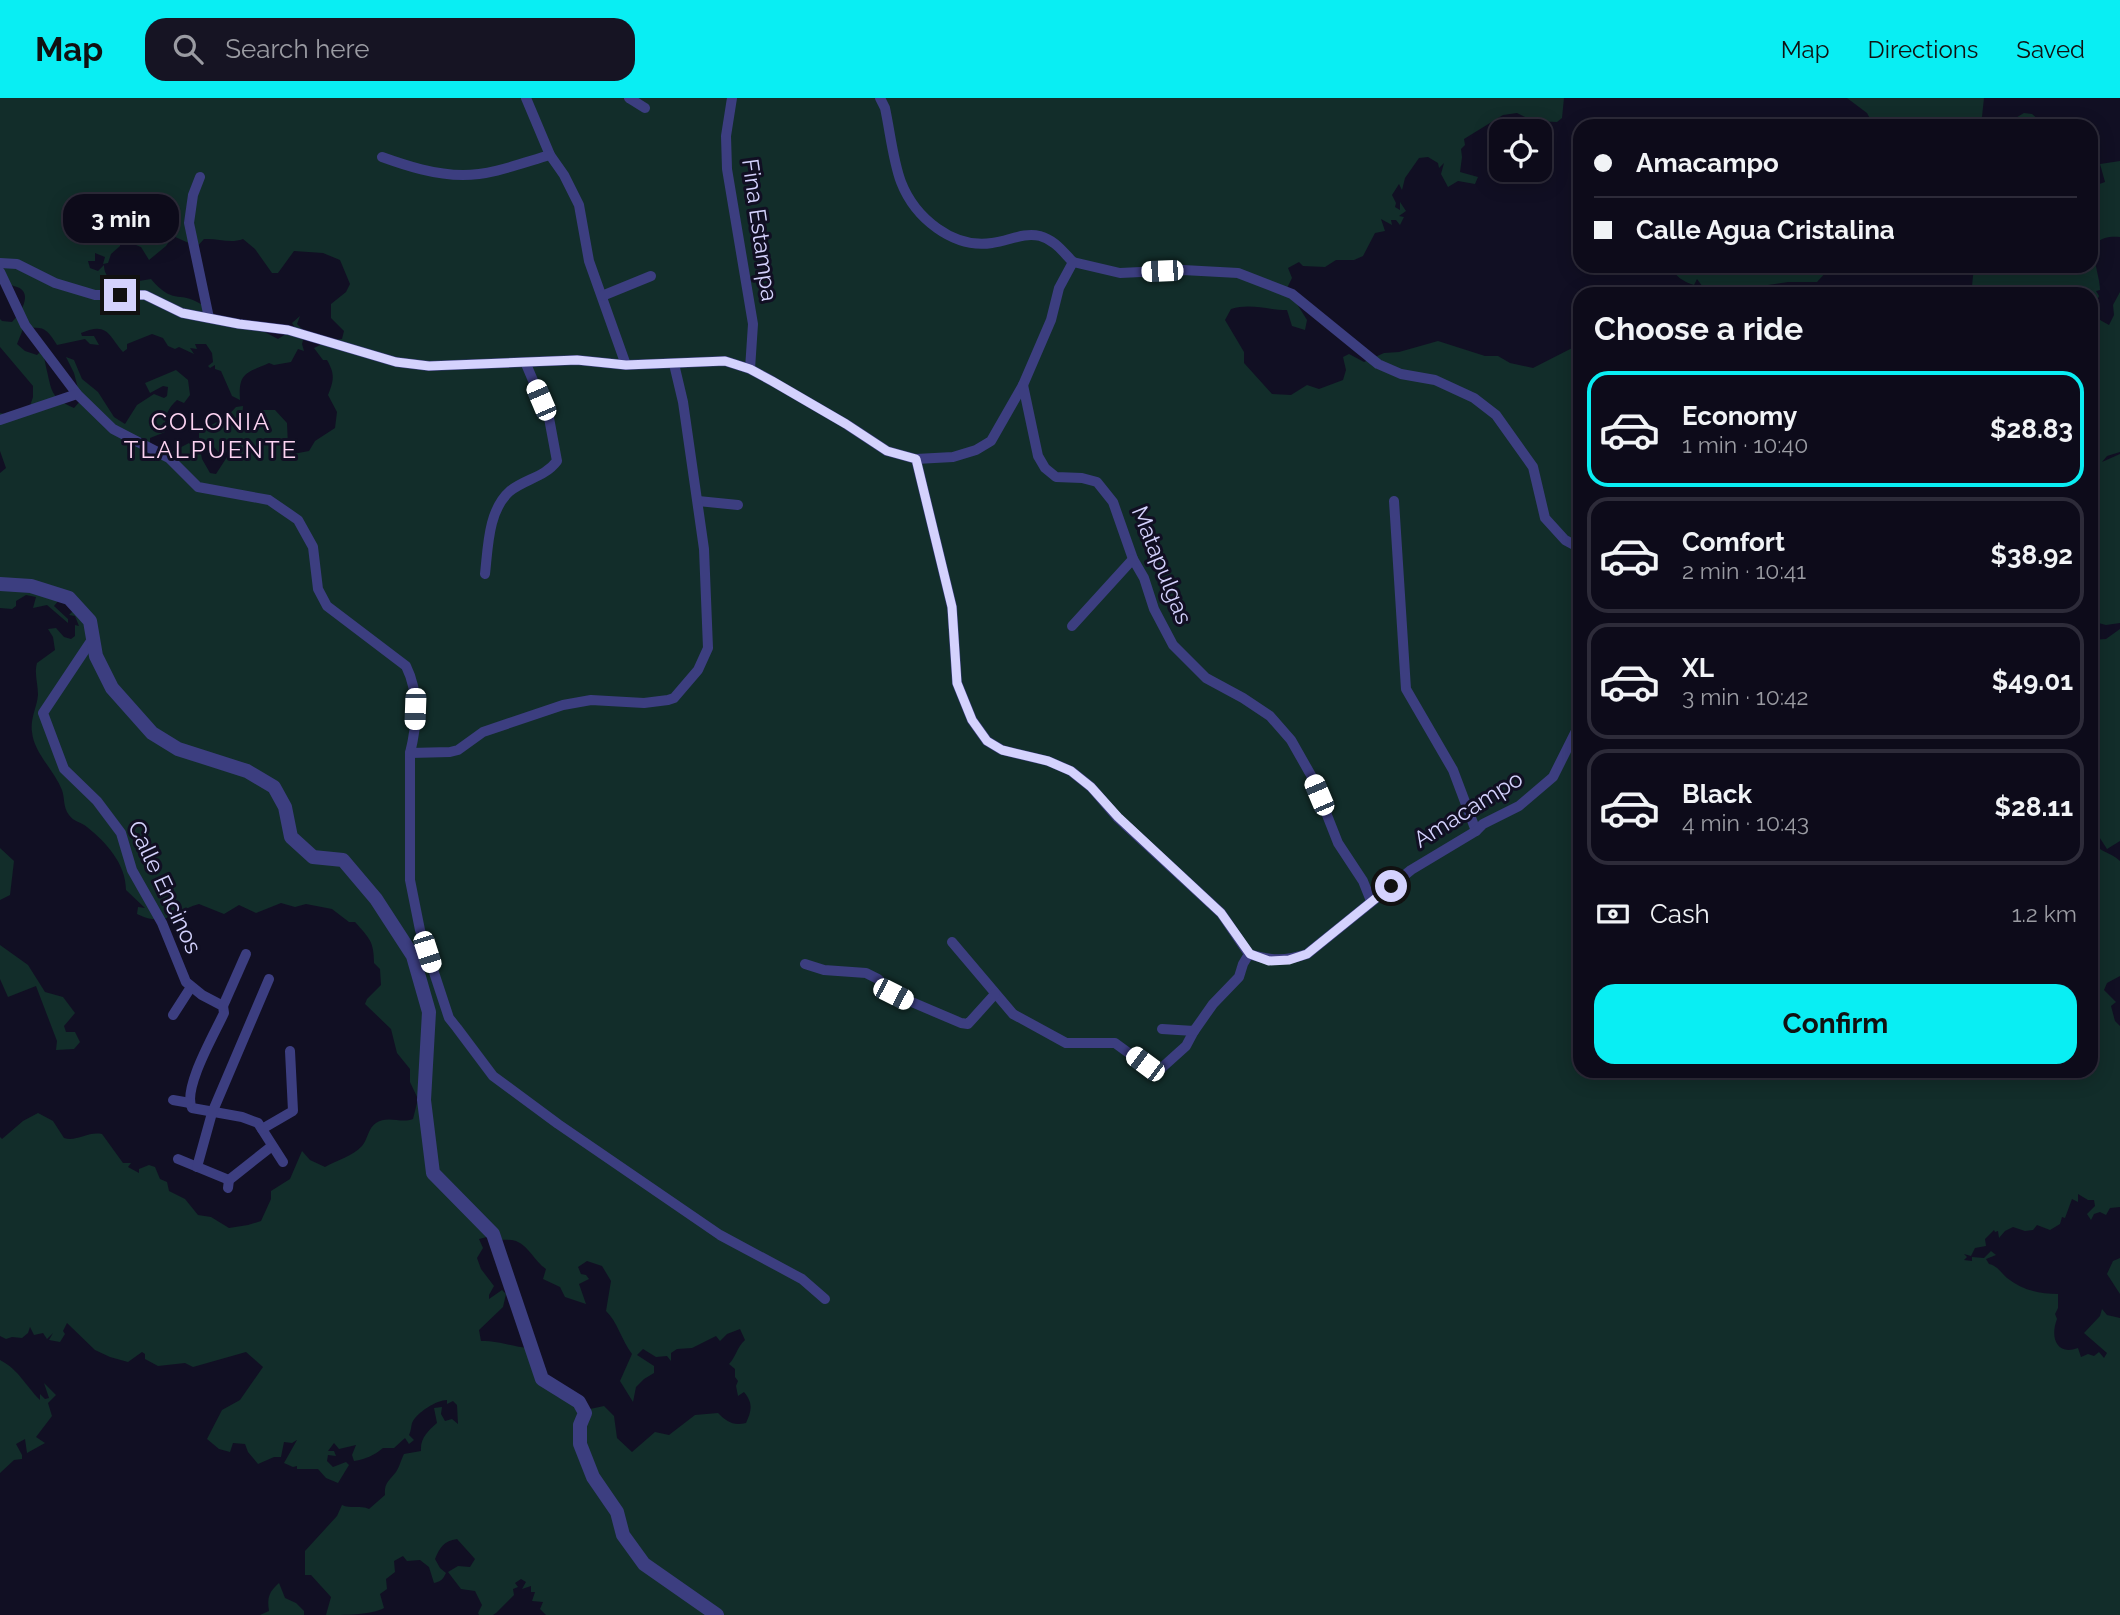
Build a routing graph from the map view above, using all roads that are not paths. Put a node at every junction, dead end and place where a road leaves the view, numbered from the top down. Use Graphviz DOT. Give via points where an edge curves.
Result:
graph roads {
  1 [pos="526,98"];
  2 [pos="629,98"];
  3 [pos="732,98"];
  4 [pos="880,98"];
  5 [pos="645,108"];
  6 [pos="550,155"];
  7 [pos="382,157"];
  8 [pos="200,177"];
  9 [pos="0,262"];
  10 [pos="1073,262"];
  11 [pos="0,272"];
  12 [pos="651,276"];
  13 [pos="602,296"];
  14 [pos="209,318"];
  15 [pos="526,364"];
  16 [pos="674,364"];
  17 [pos="626,365"];
  18 [pos="750,369"];
  19 [pos="1023,385"];
  20 [pos="77,394"];
  21 [pos="0,420"];
  22 [pos="916,459"];
  23 [pos="698,501"];
  24 [pos="1394,501"];
  25 [pos="738,505"];
  26 [pos="1573,544"];
  27 [pos="1133,559"];
  28 [pos="485,575"];
  29 [pos="0,584"];
  30 [pos="1072,626"];
  31 [pos="93,638"];
  32 [pos="1573,737"];
  33 [pos="410,753"];
  34 [pos="1476,831"];
  35 [pos="1371,901"];
  36 [pos="952,942"];
  37 [pos="246,954"];
  38 [pos="1250,954"];
  39 [pos="805,964"];
  40 [pos="270,979"];
  41 [pos="191,987"];
  42 [pos="995,994"];
  43 [pos="223,1006"];
  44 [pos="173,1015"];
  45 [pos="1162,1029"];
  46 [pos="1194,1031"];
  47 [pos="290,1051"];
  48 [pos="173,1100"];
  49 [pos="190,1103"];
  50 [pos="212,1113"];
  51 [pos="262,1129"];
  52 [pos="272,1146"];
  53 [pos="178,1159"];
  54 [pos="282,1162"];
  55 [pos="197,1167"];
  56 [pos="825,1299"];
  57 [pos="718,1615"];
  1 -- 6 [label="street"];
  2 -- 5 [label="street"];
  3 -- 18 [label="street, Fina Estampa" via="727,169 753,324"];
  4 -- 10 [label="street" via="901,182 919,215 970,244 1039,236 1056,244"];
  6 -- 7 [label="street" via="463,175 415,169"];
  6 -- 13 [label="street" via="579,205 589,261"];
  8 -- 14 [label="street" via="189,223"];
  9 -- 14 [label="street" via="17,264 55,283 96,295 145,295 182,313"];
  10 -- 19 [label="street"];
  10 -- 26 [label="street" via="1120,273 1238,273 1292,294 1378,364 1435,380 1474,398 1496,415 1533,467 1545,517"];
  11 -- 20 [label="street" via="25,325"];
  12 -- 13 [label="street"];
  13 -- 17 [label="street"];
  14 -- 15 [label="street" via="288,330 396,362"];
  15 -- 17 [label="street" via="577,360"];
  15 -- 28 [label="street" via="549,418 557,461 550,470 509,492 497,511 491,521"];
  16 -- 17 [label="street"];
  16 -- 18 [label="street" via="725,361"];
  16 -- 23 [label="street"];
  18 -- 22 [label="street" via="887,451"];
  19 -- 22 [label="street" via="991,441 953,457"];
  19 -- 27 [label="street, Matapulgas" via="1038,456 1045,468 1056,477 1097,482 1113,502"];
  20 -- 21 [label="street"];
  20 -- 33 [label="street" via="113,429 169,458 198,487 269,500 298,520 313,547 318,589 327,606 406,666 412,679 415,722"];
  22 -- 38 [label="street" via="952,607 957,683 972,720 987,741 1002,750 1048,761 1091,787 1221,913"];
  23 -- 25 [label="street"];
  23 -- 33 [label="street" via="708,648 698,670 674,698 644,703 591,699 483,732 458,750"];
  24 -- 34 [label="street" via="1406,689 1453,770"];
  27 -- 30 [label="street"];
  27 -- 35 [label="street, Matapulgas" via="1172,645 1206,678 1270,716 1291,740 1338,843"];
  29 -- 31 [label="street" via="31,586 69,598 90,621"];
  31 -- 41 [label="street, Calle Encinos" via="43,713 64,768 121,834 132,870"];
  31 -- 57 [label="street" via="96,656 112,688 152,733 178,749 247,771 274,787 285,807 291,837 313,857 343,860 404,939 429,1012 424,1100 433,1173 493,1234 542,1379 579,1402 585,1413 580,1444 593,1477 617,1512 623,1535 644,1564"];
  32 -- 34 [label="street, Amacampo" via="1553,777 1520,806"];
  33 -- 56 [label="street" via="410,880 420,930 449,1018 493,1076 720,1235 802,1279"];
  34 -- 35 [label="street, Amacampo" via="1410,870"];
  35 -- 38 [label="street, Amacampo" via="1307,954 1269,961"];
  36 -- 42 [label="street"];
  37 -- 43 [label="street"];
  38 -- 46 [label="street" via="1239,977"];
  39 -- 42 [label="street" via="866,973 893,994 961,1023 974,1019"];
  40 -- 50 [label="street"];
  41 -- 43 [label="street, Calle Encinos"];
  41 -- 44 [label="street"];
  42 -- 46 [label="street" via="1013,1014 1066,1043 1115,1043 1156,1073 1186,1046"];
  43 -- 49 [label="street" via="224,1013 193,1080"];
  45 -- 46 [label="street"];
  47 -- 51 [label="street" via="293,1111"];
  48 -- 49 [label="street"];
  49 -- 50 [label="street" via="192,1108"];
  50 -- 51 [label="street" via="242,1117"];
  50 -- 55 [label="street"];
  51 -- 52 [label="street"];
  52 -- 54 [label="street"];
  52 -- 55 [label="street" via="228,1184"];
  53 -- 55 [label="street"];
}
